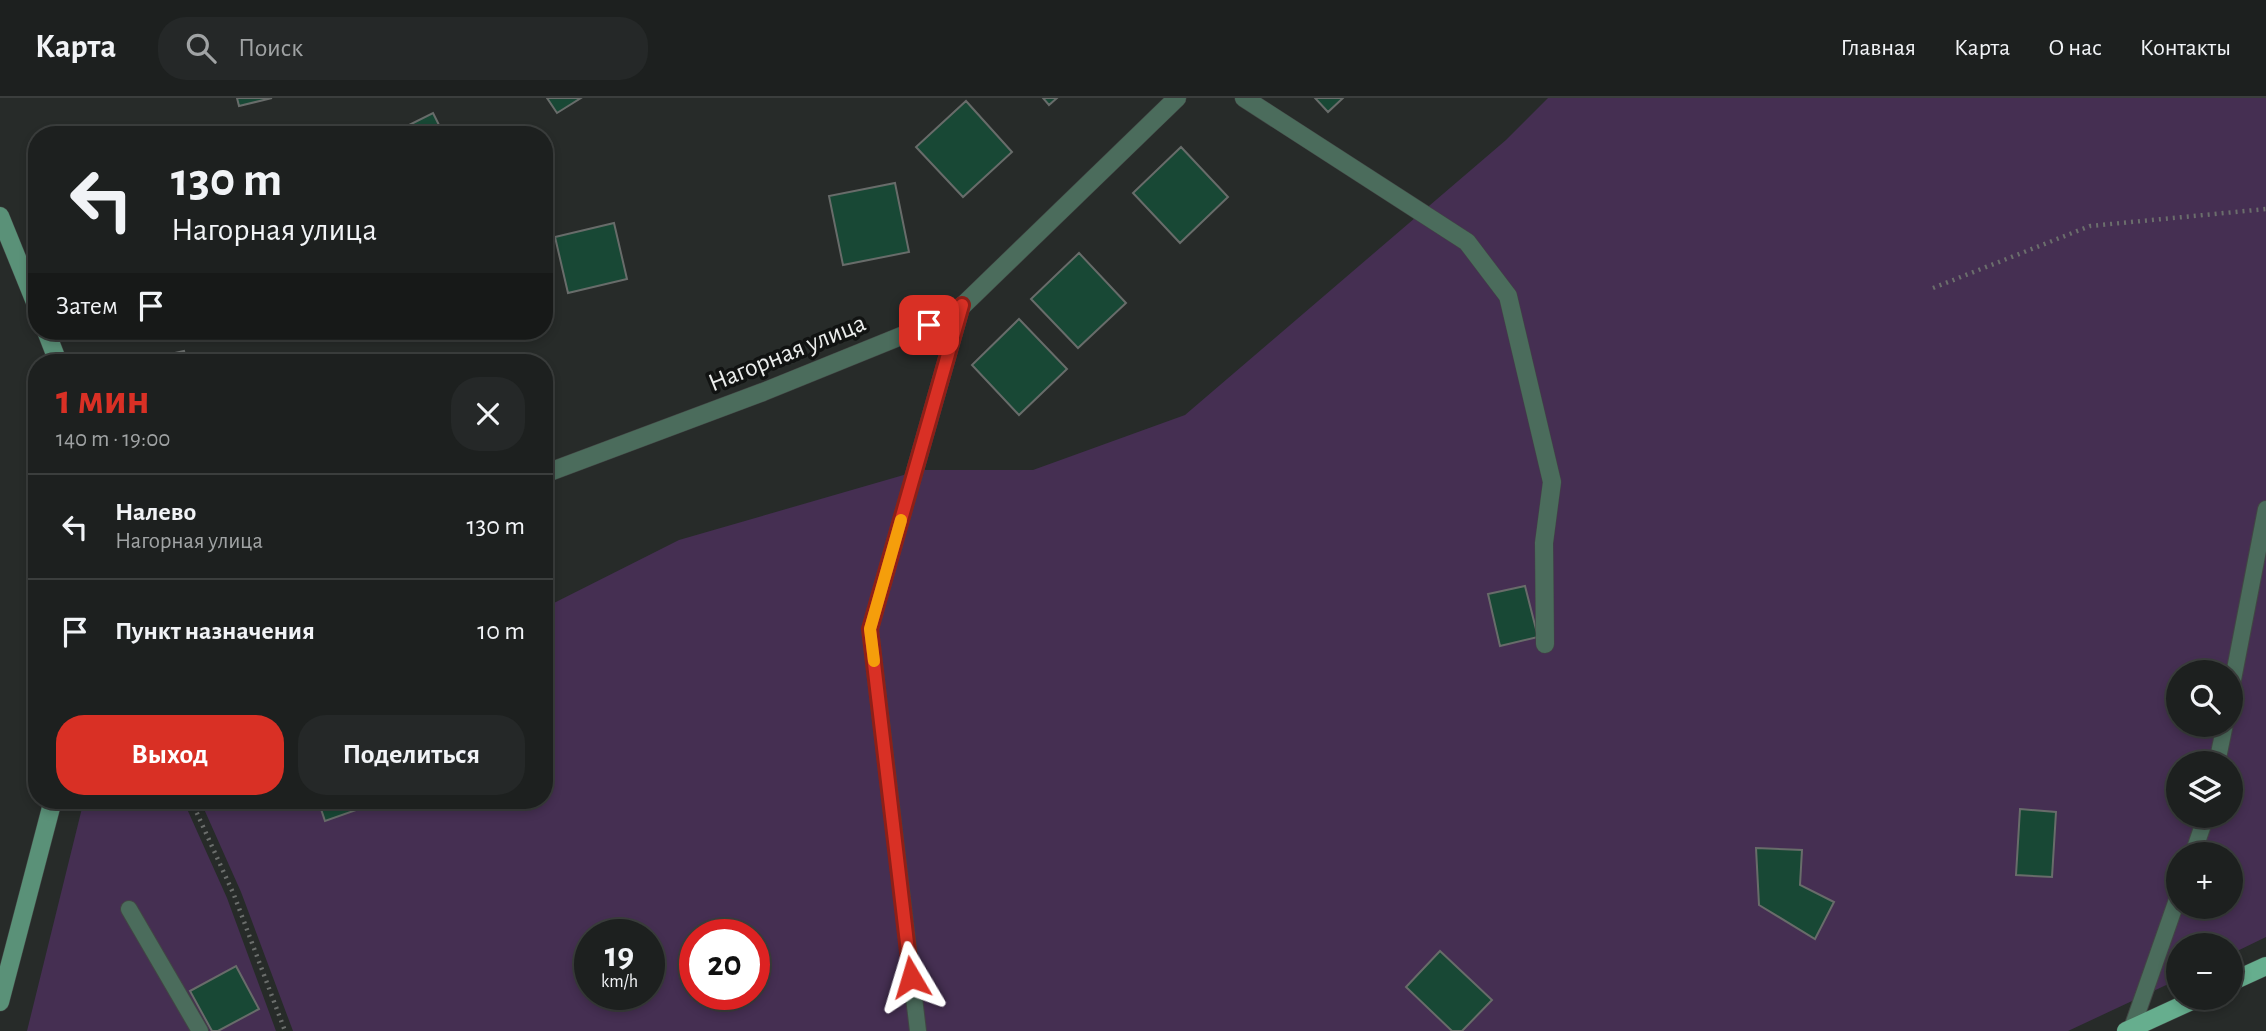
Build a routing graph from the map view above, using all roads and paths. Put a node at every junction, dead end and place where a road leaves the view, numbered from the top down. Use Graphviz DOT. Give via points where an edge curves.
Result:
graph roads {
  1 [pos="1177,98"];
  2 [pos="1244,98"];
  3 [pos="2266,209"];
  4 [pos="0,216"];
  5 [pos="28,285"];
  6 [pos="1933,288"];
  7 [pos="962,305"];
  8 [pos="553,471"];
  9 [pos="2266,509"];
  10 [pos="1545,644"];
  11 [pos="2237,660"];
  12 [pos="51,809"];
  13 [pos="195,809"];
  14 [pos="129,909"];
  15 [pos="2170,919"];
  16 [pos="2266,966"];
  17 [pos="2243,977"];
  18 [pos="0,1002"];
  19 [pos="2172,1010"];
  20 [pos="2129,1030"];
  21 [pos="200,1031"];
  22 [pos="285,1031"];
  23 [pos="918,1031"];
  1 -- 7 [label="street, Нагорная улица"];
  2 -- 10 [label="street" via="1467,242 1508,296 1552,482 1544,543"];
  3 -- 6 [label="path" via="2090,226"];
  4 -- 5 [label="main road"];
  7 -- 8 [label="street, Нагорная улица" via="953,315"];
  7 -- 23 [label="lane" via="870,629"];
  9 -- 11 [label="lane"];
  12 -- 18 [label="main road"];
  13 -- 22 [label="path" via="234,895"];
  14 -- 21 [label="lane"];
  15 -- 20 [label="lane"];
  16 -- 17 [label="main road"];
  19 -- 20 [label="main road"];
}
